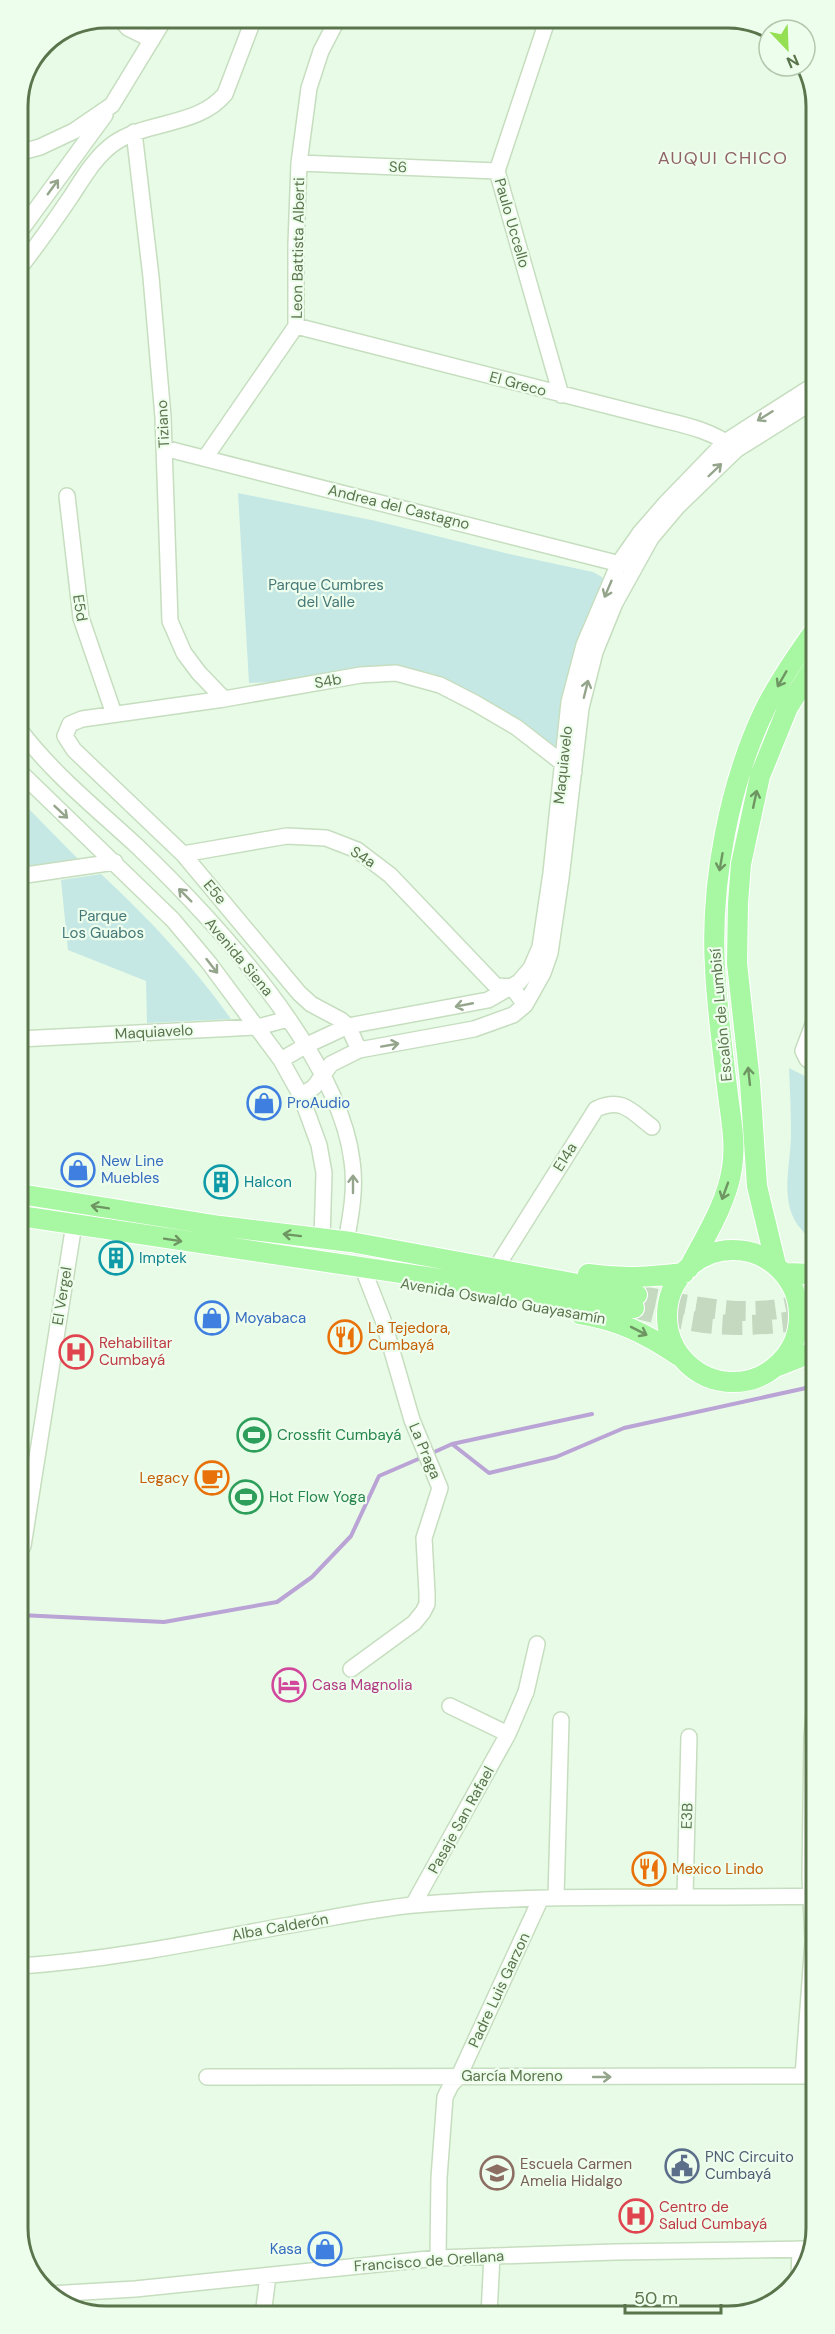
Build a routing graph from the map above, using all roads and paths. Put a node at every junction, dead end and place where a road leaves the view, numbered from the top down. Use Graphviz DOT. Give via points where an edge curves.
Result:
graph roads {
  1 [pos="130,29"];
  2 [pos="158,29"];
  3 [pos="250,29"];
  4 [pos="332,29"];
  5 [pos="544,29"];
  6 [pos="152,40"];
  7 [pos="112,105"];
  8 [pos="134,132"];
  9 [pos="29,150"];
  10 [pos="299,164"];
  11 [pos="497,171"];
  12 [pos="29,219"];
  13 [pos="29,255"];
  14 [pos="296,326"];
  15 [pos="806,391"];
  16 [pos="561,395"];
  17 [pos="806,404"];
  18 [pos="731,446"];
  19 [pos="164,448"];
  20 [pos="205,458"];
  21 [pos="67,496"];
  22 [pos="626,565"];
  23 [pos="806,642"];
  24 [pos="806,679"];
  25 [pos="224,699"];
  26 [pos="114,714"];
  27 [pos="65,736"];
  28 [pos="29,741"];
  29 [pos="569,768"];
  30 [pos="29,781"];
  31 [pos="183,854"];
  32 [pos="114,862"];
  33 [pos="29,875"];
  34 [pos="500,990"];
  35 [pos="525,1005"];
  36 [pos="288,1019"];
  37 [pos="503,1019"];
  38 [pos="348,1026"];
  39 [pos="258,1027"];
  40 [pos="29,1039"];
  41 [pos="305,1046"];
  42 [pos="359,1050"];
  43 [pos="281,1060"];
  44 [pos="322,1075"];
  45 [pos="301,1096"];
  46 [pos="652,1127"];
  47 [pos="29,1195"];
  48 [pos="29,1217"];
  49 [pos="74,1224"];
  50 [pos="321,1239"];
  51 [pos="348,1242"];
  52 [pos="501,1260"];
  53 [pos="316,1262"];
  54 [pos="780,1269"];
  55 [pos="686,1270"];
  56 [pos="806,1273"];
  57 [pos="365,1274"];
  58 [pos="806,1355"];
  59 [pos="683,1359"];
  60 [pos="773,1368"];
  61 [pos="29,1508"];
  62 [pos="537,1644"];
  63 [pos="351,1669"];
  64 [pos="450,1706"];
  65 [pos="561,1720"];
  66 [pos="508,1734"];
  67 [pos="689,1737"];
  68 [pos="684,1896"];
  69 [pos="806,1896"];
  70 [pos="548,1897"];
  71 [pos="412,1905"];
  72 [pos="29,1965"];
  73 [pos="459,2076"];
  74 [pos="806,2076"];
  75 [pos="207,2077"];
  76 [pos="803,2249"];
  77 [pos="492,2256"];
  78 [pos="438,2258"];
  79 [pos="268,2276"];
  80 [pos="64,2293"];
  81 [pos="264,2305"];
  82 [pos="489,2306"];
  1 -- 6 [label="street"];
  2 -- 6 [label="street"];
  3 -- 8 [label="street" via="225,94 216,105"];
  4 -- 10 [label="street, Leon Battista Alberti" via="309,88"];
  5 -- 11 [label="street, Paulo Uccello"];
  6 -- 7 [label="street"];
  7 -- 9 [label="street" via="74,131"];
  12 -- 7 [label="street, one-way"];
  8 -- 13 [label="street" via="100,157"];
  8 -- 19 [label="street, Tiziano" via="151,277"];
  10 -- 11 [label="street, S6"];
  10 -- 14 [label="street, Leon Battista Alberti"];
  11 -- 16 [label="street, Paulo Uccello"];
  14 -- 16 [label="street, El Greco"];
  14 -- 20 [label="street, Leon Battista Alberti"];
  15 -- 18 [label="street, Maquiavelo, one-way"];
  16 -- 18 [label="street, El Greco" via="699,430"];
  17 -- 18 [label="street, Maquiavelo"];
  18 -- 22 [label="street, Maquiavelo"];
  19 -- 20 [label="street, Andrea del Castagno"];
  19 -- 25 [label="street, Tiziano" via="170,621 184,653"];
  20 -- 22 [label="street, Andrea del Castagno"];
  21 -- 26 [label="street, E5d" via="81,618"];
  22 -- 29 [label="street, Maquiavelo" via="595,652"];
  23 -- 55 [label="main road, Escalón de Lumbisí, one-way" via="766,708 733,795 719,874 714,967 733,1133 732,1166 718,1209"];
  54 -- 24 [label="main road, Escalón de Lumbisí, one-way" via="757,1186 737,963 738,903 741,864 760,776 788,707"];
  25 -- 26 [label="street, S4b"];
  25 -- 29 [label="street, S4b" via="361,675 396,673 440,685 475,703"];
  26 -- 27 [label="street, S4b" via="70,724"];
  27 -- 31 [label="street, E5e" via="84,761"];
  36 -- 28 [label="street, Avenida Siena, one-way" via="191,901"];
  29 -- 34 [label="street, Maquiavelo" via="540,948 531,968"];
  29 -- 35 [label="street, Maquiavelo" via="550,953"];
  30 -- 32 [label="street, Avenida Siena, one-way"];
  31 -- 34 [label="street, S4a" via="287,836 326,838 357,850 390,875"];
  31 -- 38 [label="street, E5e" via="299,993"];
  32 -- 33 [label="street"];
  32 -- 39 [label="street, Avenida Siena, one-way" via="190,939"];
  34 -- 35 [label="street, S4a"];
  34 -- 37 [label="street, S4a"];
  34 -- 38 [label="street, one-way"];
  35 -- 37 [label="street, Maquiavelo"];
  36 -- 39 [label="street, Maquiavelo"];
  36 -- 41 [label="street, Avenida Siena"];
  42 -- 37 [label="street, Maquiavelo, one-way" via="474,1029"];
  38 -- 41 [label="street"];
  38 -- 42 [label="street"];
  39 -- 40 [label="street, Maquiavelo"];
  39 -- 43 [label="street, Avenida Siena"];
  41 -- 43 [label="street"];
  41 -- 44 [label="street, Avenida Siena"];
  42 -- 44 [label="street, Maquiavelo" via="331,1064"];
  43 -- 45 [label="street, Avenida Siena"];
  44 -- 45 [label="street, Maquiavelo"];
  51 -- 44 [label="street, Avenida Siena, one-way" via="353,1203 352,1160 338,1110"];
  45 -- 50 [label="street, Avenida Siena" via="319,1145 324,1173"];
  46 -- 52 [label="street, E14a" via="618,1104 596,1109"];
  50 -- 47 [label="main road, Avenida Oswaldo Guayasamín, one-way"];
  48 -- 49 [label="main road, Avenida Oswaldo Guayasamín"];
  49 -- 53 [label="main road, Avenida Oswaldo Guayasamín, one-way"];
  49 -- 61 [label="street, El Vergel"];
  50 -- 51 [label="main road, Avenida Oswaldo Guayasamín"];
  51 -- 52 [label="main road, Avenida Oswaldo Guayasamín"];
  51 -- 53 [label="main road, Avenida Oswaldo Guayasamín" via="636,1302"];
  52 -- 55 [label="main road, Avenida Oswaldo Guayasamín" via="610,1277 651,1277"];
  53 -- 57 [label="main road, Avenida Oswaldo Guayasamín"];
  54 -- 55 [label="main road" via="760,1256 722,1251 704,1257"];
  54 -- 56 [label="main road"];
  54 -- 60 [label="main road" via="795,1291 799,1312 797,1334 788,1353"];
  55 -- 59 [label="main road" via="668,1306 673,1343"];
  57 -- 59 [label="main road, Avenida Oswaldo Guayasamín, one-way" via="422,1290 603,1317 655,1339"];
  57 -- 63 [label="street, La Praga" via="418,1436 440,1488 424,1538 427,1604 414,1623"];
  58 -- 60 [label="main road"];
  59 -- 60 [label="main road" via="695,1370 726,1381 758,1377"];
  62 -- 66 [label="street, Pasaje San Rafael" via="526,1692"];
  64 -- 66 [label="street"];
  65 -- 70 [label="street, Padre Luis Garzon"];
  66 -- 71 [label="street, Pasaje San Rafael"];
  67 -- 68 [label="street, E3B"];
  68 -- 69 [label="street, Alba Calderón"];
  68 -- 70 [label="street, Alba Calderón"];
  70 -- 71 [label="street, Alba Calderón"];
  70 -- 73 [label="street, Padre Luis Garzon"];
  71 -- 72 [label="street, Alba Calderón" via="126,1955"];
  73 -- 74 [label="street, García Moreno, one-way"];
  73 -- 75 [label="street, García Moreno"];
  73 -- 78 [label="street, Padre Luis Garzon" via="445,2097"];
  76 -- 77 [label="street, Francisco de Orellana"];
  77 -- 78 [label="street, Francisco de Orellana"];
  77 -- 82 [label="street"];
  78 -- 79 [label="street, Francisco de Orellana"];
  79 -- 80 [label="street, Francisco de Orellana"];
  79 -- 81 [label="street"];
}
